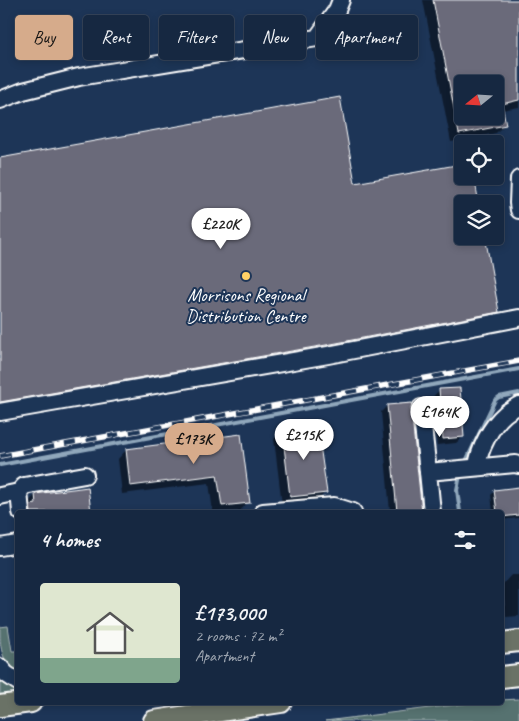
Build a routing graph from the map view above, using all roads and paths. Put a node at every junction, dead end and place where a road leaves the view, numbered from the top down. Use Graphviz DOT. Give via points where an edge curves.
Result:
graph roads {
  1 [pos="341,0"];
  2 [pos="0,100"];
  3 [pos="519,179"];
  4 [pos="519,210"];
  5 [pos="519,318"];
  6 [pos="519,405"];
  7 [pos="421,408"];
  8 [pos="0,412"];
  9 [pos="519,465"];
  10 [pos="477,467"];
  11 [pos="428,472"];
  12 [pos="85,475"];
  13 [pos="20,492"];
  14 [pos="0,496"];
  15 [pos="20,510"];
  16 [pos="287,510"];
  17 [pos="347,510"];
  18 [pos="432,510"];
  19 [pos="15,544"];
  20 [pos="0,547"];
  21 [pos="519,641"];
  22 [pos="504,643"];
  23 [pos="0,667"];
  24 [pos="519,675"];
  25 [pos="504,677"];
  26 [pos="15,680"];
  27 [pos="15,704"];
  28 [pos="261,705"];
  29 [pos="0,706"];
  30 [pos="154,721"];
  1 -- 2 [label="street" via="317,38 79,77"];
  3 -- 4 [label="street"];
  5 -- 8 [label="street" via="318,357"];
  6 -- 10 [label="street" via="505,414 485,440"];
  7 -- 11 [label="street"];
  9 -- 10 [label="street"];
  10 -- 11 [label="street"];
  11 -- 18 [label="street"];
  12 -- 13 [label="street" via="27,484"];
  13 -- 14 [label="street"];
  13 -- 15 [label="street"];
  16 -- 17 [label="street" via="334,506"];
  19 -- 20 [label="street"];
  21 -- 22 [label="main road"];
  23 -- 26 [label="street"];
  24 -- 25 [label="main road"];
  27 -- 29 [label="main road"];
  28 -- 30 [label="main road"];
}
